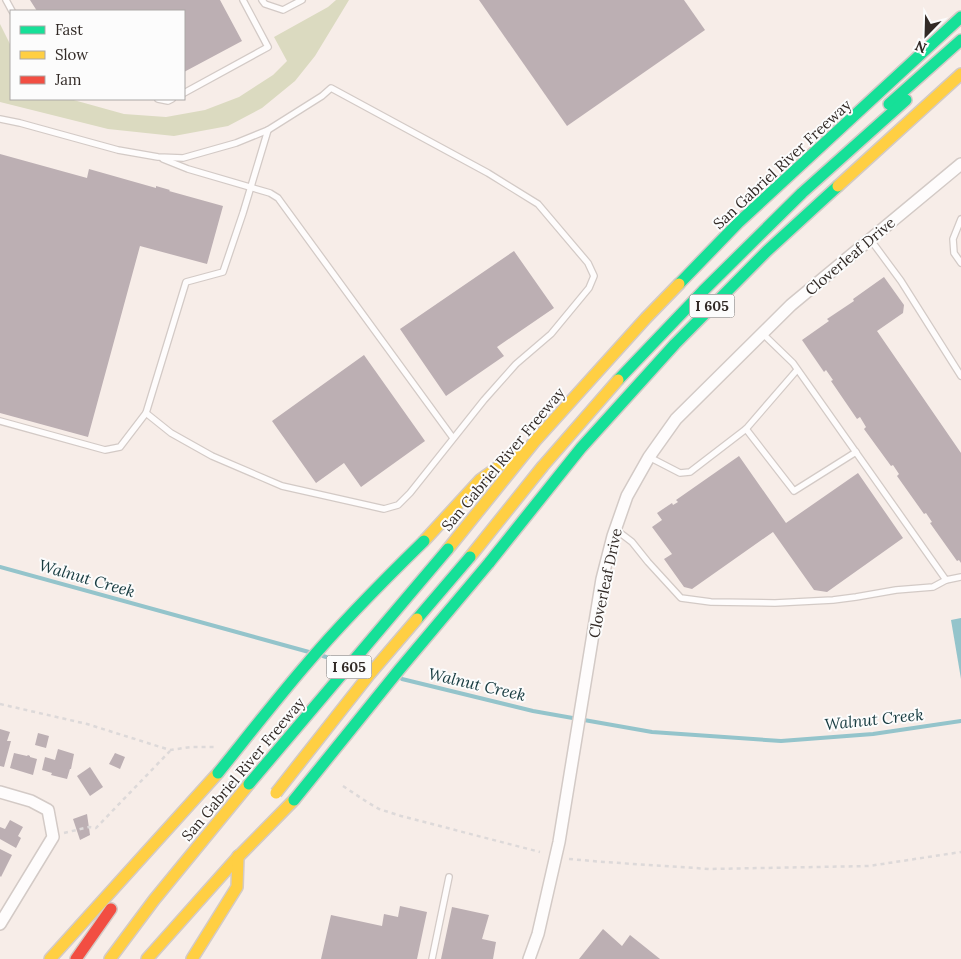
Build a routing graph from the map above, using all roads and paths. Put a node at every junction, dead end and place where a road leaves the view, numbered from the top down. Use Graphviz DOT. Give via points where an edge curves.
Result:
graph roads {
  1 [pos="243,0"];
  2 [pos="262,0"];
  3 [pos="302,0"];
  4 [pos="961,17"];
  5 [pos="961,40"];
  6 [pos="961,51"];
  7 [pos="961,74"];
  8 [pos="185,92"];
  9 [pos="0,119"];
  10 [pos="268,130"];
  11 [pos="158,157"];
  12 [pos="961,164"];
  13 [pos="251,188"];
  14 [pos="961,219"];
  15 [pos="870,239"];
  16 [pos="961,263"];
  17 [pos="762,333"];
  18 [pos="797,370"];
  19 [pos="961,376"];
  20 [pos="146,413"];
  21 [pos="0,420"];
  22 [pos="746,430"];
  23 [pos="453,438"];
  24 [pos="535,441"];
  25 [pos="856,452"];
  26 [pos="649,457"];
  27 [pos="615,529"];
  28 [pos="450,547"];
  29 [pos="961,577"];
  30 [pos="946,580"];
  31 [pos="0,704"];
  32 [pos="217,747"];
  33 [pos="170,750"];
  34 [pos="344,786"];
  35 [pos="0,792"];
  36 [pos="266,826"];
  37 [pos="165,831"];
  38 [pos="52,835"];
  39 [pos="540,852"];
  40 [pos="961,852"];
  41 [pos="238,856"];
  42 [pos="569,858"];
  43 [pos="449,877"];
  44 [pos="0,924"];
  45 [pos="50,959"];
  46 [pos="76,959"];
  47 [pos="110,959"];
  48 [pos="147,959"];
  49 [pos="192,959"];
  50 [pos="432,959"];
  51 [pos="530,959"];
  1 -- 8 [label="lane" via="268,47"];
  2 -- 3 [label="lane" via="283,10"];
  4 -- 24 [label="highway, San Gabriel River Freeway / I 605" via="739,222 646,318"];
  5 -- 28 [label="highway" via="745,236 607,379 470,542"];
  6 -- 36 [label="highway, bridge" via="802,193 624,374 549,458 369,675 274,802"];
  7 -- 36 [label="highway, I 605, bridge" via="767,251 675,344 581,448 294,800"];
  9 -- 11 [label="lane" via="118,150"];
  10 -- 11 [label="lane" via="184,158"];
  10 -- 13 [label="lane"];
  10 -- 23 [label="lane" via="332,88 538,204 588,264 594,276 589,288 551,334 516,364"];
  11 -- 13 [label="lane"];
  12 -- 15 [label="street, Cloverleaf Drive"];
  13 -- 20 [label="lane" via="223,272 186,282"];
  13 -- 23 [label="lane" via="278,198"];
  14 -- 16 [label="lane" via="953,239 954,253"];
  15 -- 17 [label="street, Cloverleaf Drive" via="790,305"];
  15 -- 19 [label="lane" via="901,281"];
  17 -- 18 [label="lane"];
  17 -- 26 [label="street, Cloverleaf Drive" via="676,419"];
  18 -- 22 [label="lane"];
  18 -- 25 [label="lane"];
  20 -- 21 [label="lane" via="120,447 105,450"];
  20 -- 23 [label="lane" via="171,433 212,456 282,486 384,509 398,505"];
  22 -- 25 [label="lane" via="794,491"];
  22 -- 26 [label="lane" via="690,472 680,473"];
  24 -- 28 [label="highway, San Gabriel River Freeway / I 605"];
  24 -- 37 [label="highway, bridge" via="480,480 335,630 218,773"];
  25 -- 30 [label="lane"];
  26 -- 27 [label="street, Cloverleaf Drive" via="627,496"];
  27 -- 30 [label="lane" via="632,542 681,598 775,603 833,600 932,587"];
  27 -- 51 [label="street, Cloverleaf Drive" via="602,579 559,842"];
  28 -- 47 [label="highway, San Gabriel River Freeway / I 605, bridge" via="249,784"];
  29 -- 30 [label="lane"];
  31 -- 33 [label="path" via="87,724"];
  32 -- 33 [label="path"];
  33 -- 38 [label="path" via="96,828"];
  34 -- 39 [label="path" via="386,812"];
  35 -- 38 [label="street" via="48,810"];
  36 -- 41 [label="highway, I 605"];
  37 -- 45 [label="highway"];
  37 -- 46 [label="highway"];
  38 -- 44 [label="street"];
  40 -- 42 [label="path" via="869,866 720,869"];
  41 -- 48 [label="highway, I 605"];
  41 -- 49 [label="highway" via="237,887"];
  43 -- 50 [label="lane"];
}
